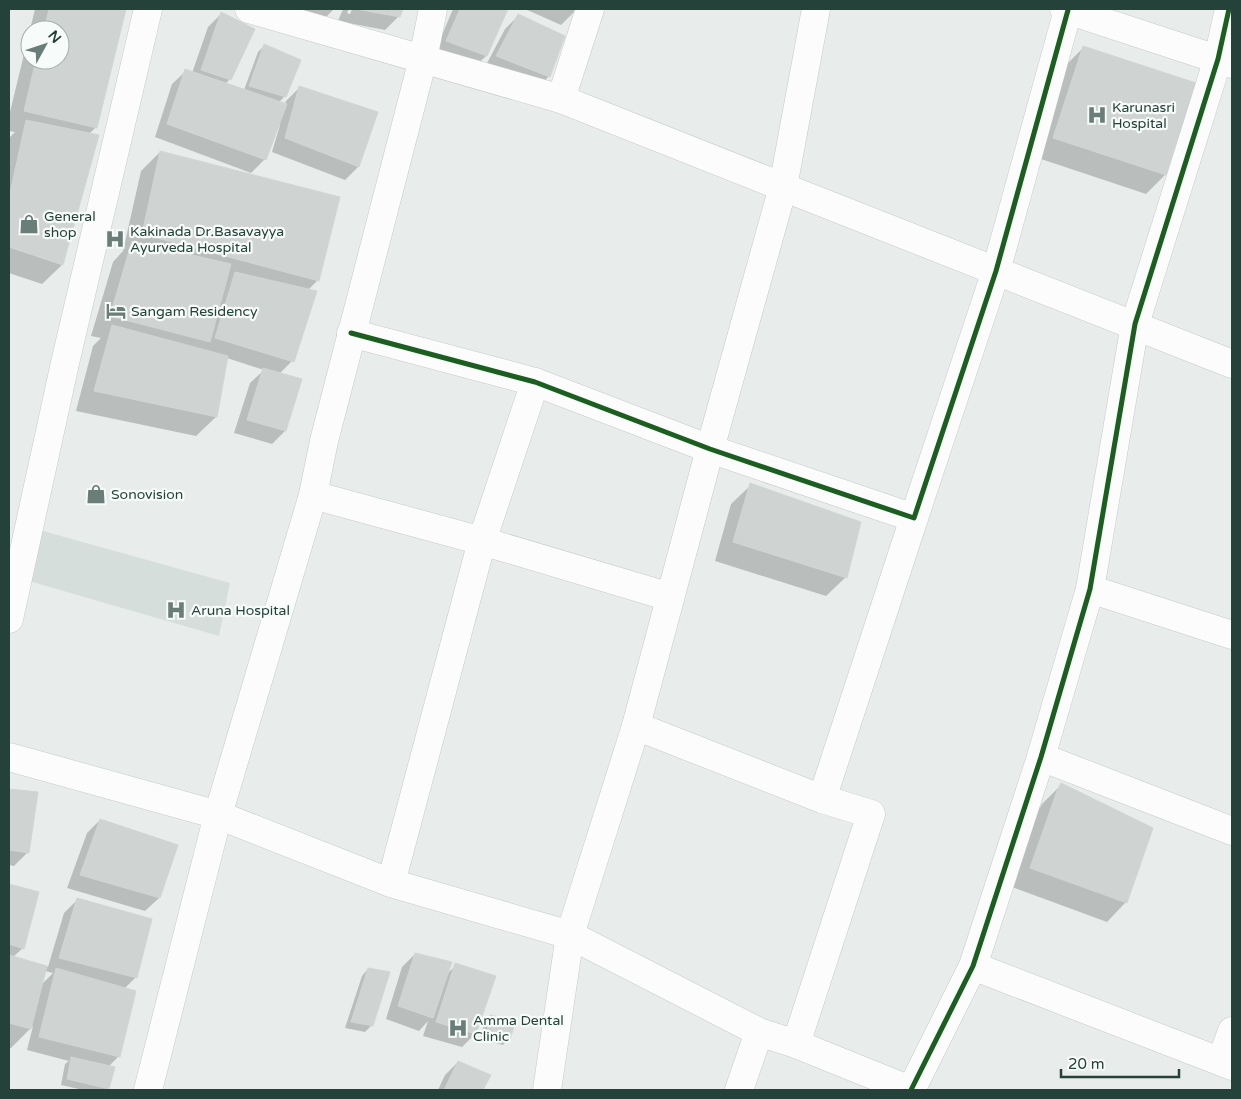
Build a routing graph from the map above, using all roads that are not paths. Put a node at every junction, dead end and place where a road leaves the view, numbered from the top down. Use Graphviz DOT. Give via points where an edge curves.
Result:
graph roads {
  1 [pos="148,9"];
  2 [pos="249,9"];
  3 [pos="433,9"];
  4 [pos="590,9"];
  5 [pos="816,9"];
  6 [pos="1066,9"];
  7 [pos="1229,9"];
  8 [pos="423,59"];
  9 [pos="1225,61"];
  10 [pos="561,99"];
  11 [pos="783,187"];
  12 [pos="996,271"];
  13 [pos="1135,324"];
  14 [pos="351,333"];
  15 [pos="1232,364"];
  16 [pos="535,382"];
  17 [pos="710,449"];
  18 [pos="312,495"];
  19 [pos="914,518"];
  20 [pos="482,541"];
  21 [pos="1090,589"];
  22 [pos="670,597"];
  23 [pos="9,619"];
  24 [pos="1232,636"];
  25 [pos="636,726"];
  26 [pos="9,757"];
  27 [pos="1041,757"];
  28 [pos="822,799"];
  29 [pos="218,815"];
  30 [pos="1232,831"];
  31 [pos="391,883"];
  32 [pos="570,936"];
  33 [pos="973,966"];
  34 [pos="1232,1031"];
  35 [pos="759,1032"];
  36 [pos="796,1044"];
  37 [pos="1227,1064"];
  38 [pos="148,1090"];
  39 [pos="547,1090"];
  40 [pos="739,1090"];
  41 [pos="911,1090"];
  1 -- 23 [label="street"];
  2 -- 8 [label="street"];
  3 -- 8 [label="street"];
  4 -- 10 [label="street"];
  5 -- 11 [label="street"];
  6 -- 9 [label="street"];
  6 -- 12 [label="street"];
  7 -- 9 [label="street"];
  8 -- 10 [label="street"];
  8 -- 14 [label="street"];
  9 -- 13 [label="street"];
  10 -- 11 [label="street"];
  11 -- 12 [label="street"];
  11 -- 17 [label="street"];
  12 -- 13 [label="street"];
  12 -- 19 [label="street"];
  13 -- 15 [label="street"];
  13 -- 21 [label="street"];
  14 -- 16 [label="street"];
  14 -- 18 [label="street"];
  16 -- 17 [label="street"];
  16 -- 20 [label="street"];
  17 -- 19 [label="street"];
  17 -- 22 [label="street"];
  18 -- 20 [label="street"];
  18 -- 29 [label="street"];
  19 -- 28 [label="street"];
  20 -- 22 [label="street"];
  20 -- 31 [label="street"];
  21 -- 24 [label="street"];
  21 -- 27 [label="street"];
  22 -- 25 [label="street"];
  25 -- 28 [label="street"];
  25 -- 32 [label="street"];
  26 -- 29 [label="street"];
  27 -- 30 [label="street"];
  27 -- 33 [label="street"];
  28 -- 36 [label="street" via="872,814"];
  29 -- 31 [label="street"];
  29 -- 38 [label="street"];
  31 -- 32 [label="street"];
  32 -- 35 [label="street"];
  32 -- 39 [label="street"];
  33 -- 37 [label="street"];
  33 -- 41 [label="street"];
  34 -- 37 [label="street"];
  35 -- 36 [label="street"];
  35 -- 40 [label="street"];
  36 -- 41 [label="street"];
}
